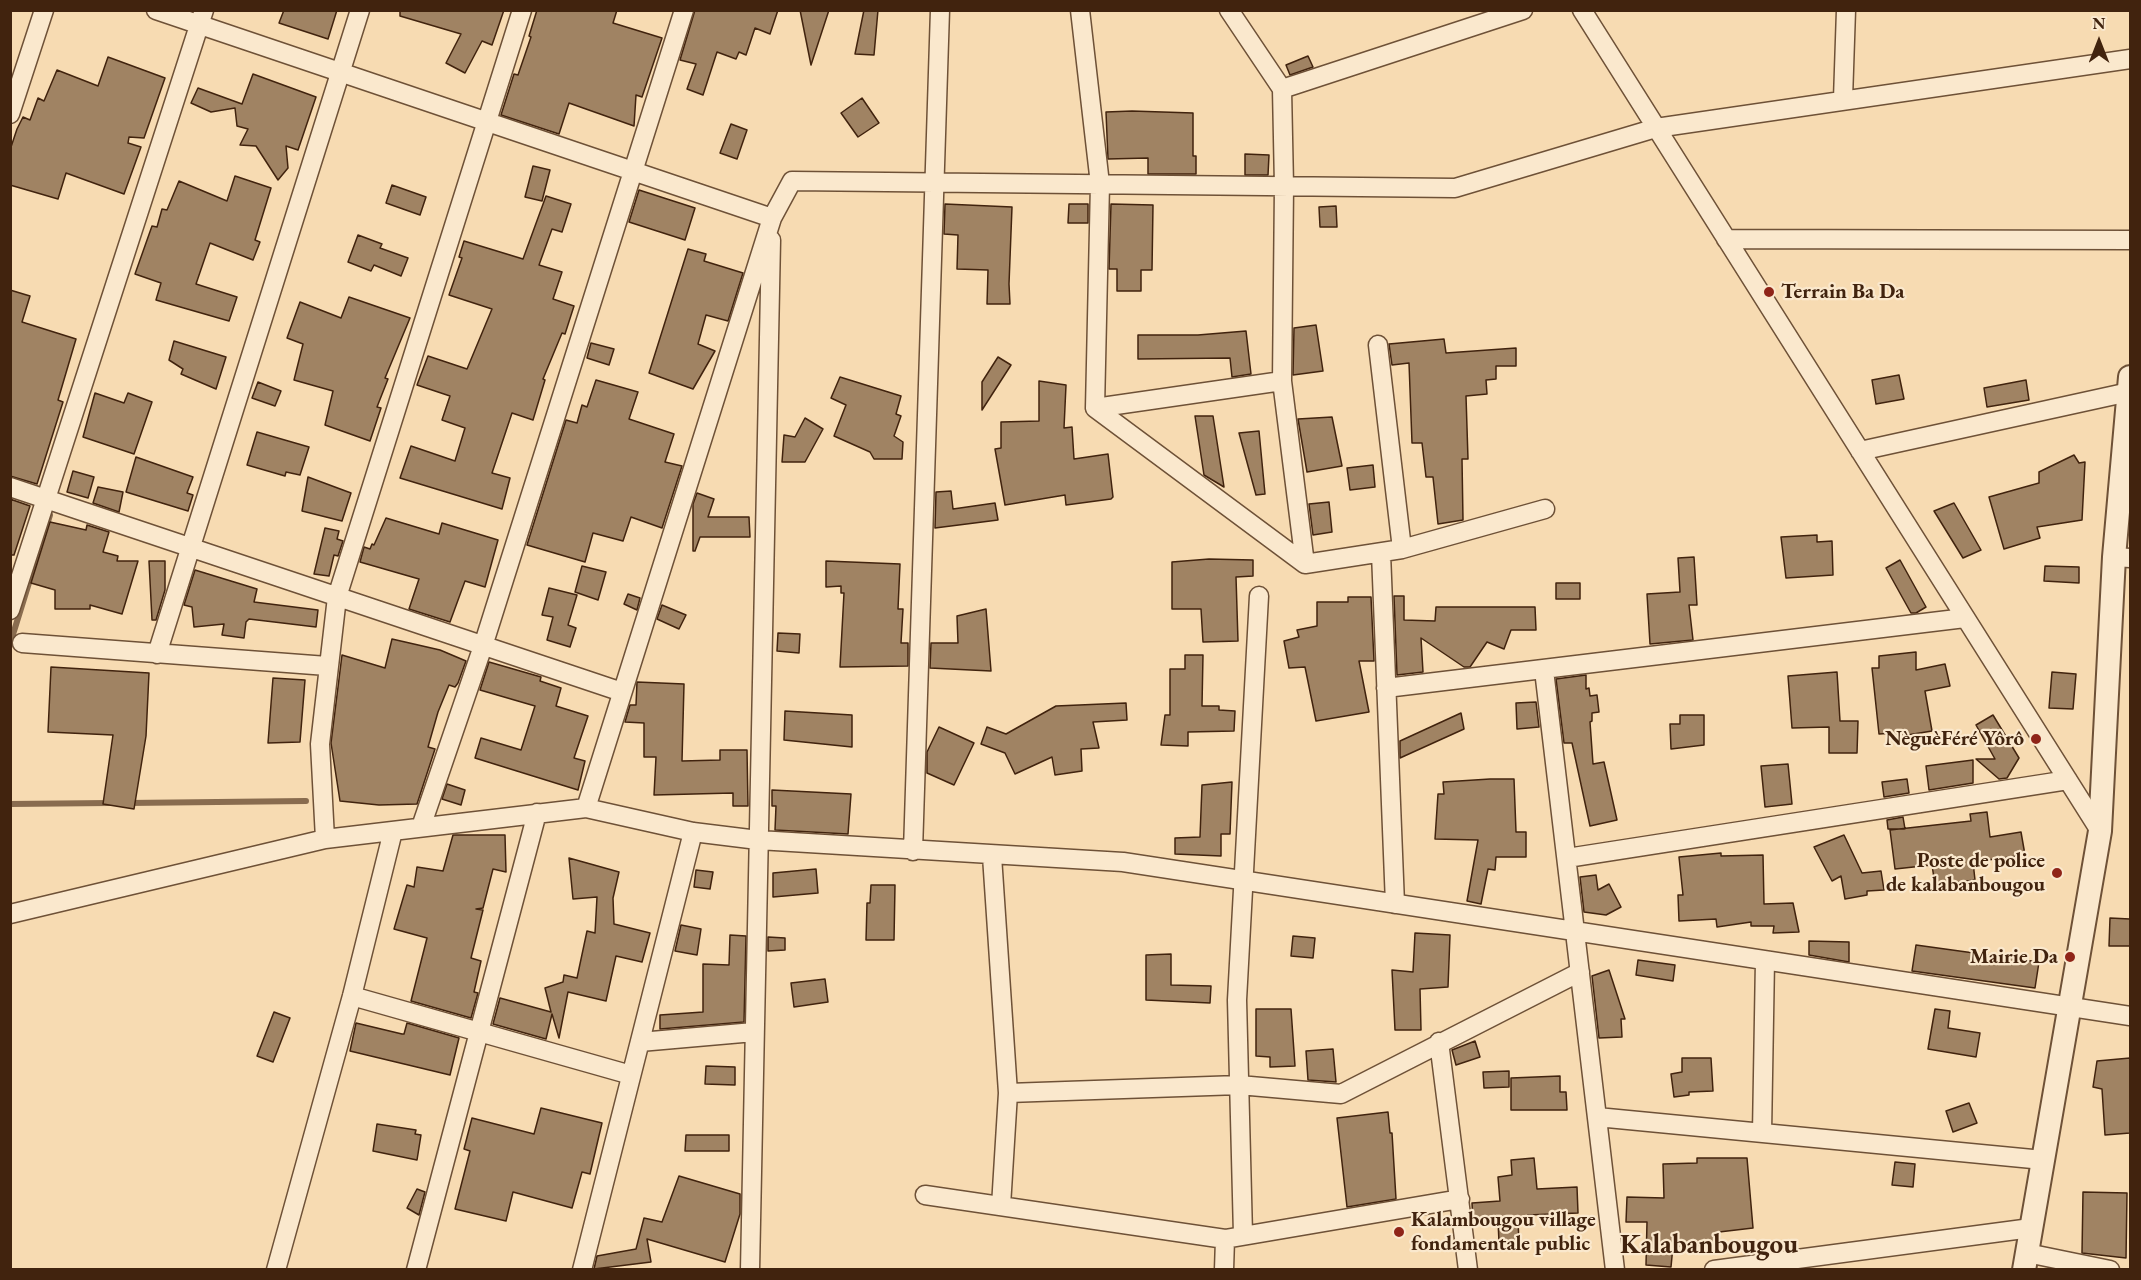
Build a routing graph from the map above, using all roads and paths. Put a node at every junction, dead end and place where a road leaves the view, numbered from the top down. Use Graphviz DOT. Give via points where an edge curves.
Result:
graph roads {
  1 [pos="44,10"];
  2 [pos="156,10"];
  3 [pos="360,10"];
  4 [pos="522,10"];
  5 [pos="684,10"];
  6 [pos="940,10"];
  7 [pos="1080,10"];
  8 [pos="1229,10"];
  9 [pos="1523,10"];
  10 [pos="1582,10"];
  11 [pos="1846,10"];
  12 [pos="201,18"];
  13 [pos="2130,59"];
  14 [pos="341,73"];
  15 [pos="1282,89"];
  16 [pos="1843,99"];
  17 [pos="10,114"];
  18 [pos="487,122"];
  19 [pos="1656,128"];
  20 [pos="633,171"];
  21 [pos="935,183"];
  22 [pos="1100,184"];
  23 [pos="1284,186"];
  24 [pos="772,218"];
  25 [pos="1726,239"];
  26 [pos="2130,240"];
  27 [pos="1378,345"];
  28 [pos="1282,381"];
  29 [pos="2130,385"];
  30 [pos="1095,408"];
  31 [pos="1860,451"];
  32 [pos="10,487"];
  33 [pos="46,499"];
  34 [pos="1545,509"];
  35 [pos="191,547"];
  36 [pos="1402,549"];
  37 [pos="1381,553"];
  38 [pos="2122,557"];
  39 [pos="1305,564"];
  40 [pos="1259,596"];
  41 [pos="337,597"];
  42 [pos="10,610"];
  43 [pos="1965,618"];
  44 [pos="22,643"];
  45 [pos="483,646"];
  46 [pos="157,654"];
  47 [pos="327,666"];
  48 [pos="1544,670"];
  49 [pos="1386,688"];
  50 [pos="622,692"];
  51 [pos="2068,780"];
  52 [pos="586,808"];
  53 [pos="537,813"];
  54 [pos="421,827"];
  55 [pos="393,831"];
  56 [pos="2100,831"];
  57 [pos="693,832"];
  58 [pos="325,839"];
  59 [pos="758,840"];
  60 [pos="913,851"];
  61 [pos="992,856"];
  62 [pos="1567,858"];
  63 [pos="1242,880"];
  64 [pos="1395,904"];
  65 [pos="10,914"];
  66 [pos="1576,931"];
  67 [pos="1765,960"];
  68 [pos="1580,972"];
  69 [pos="352,996"];
  70 [pos="2070,1006"];
  71 [pos="2130,1016"];
  72 [pos="480,1032"];
  73 [pos="754,1032"];
  74 [pos="640,1042"];
  75 [pos="1439,1042"];
  76 [pos="631,1075"];
  77 [pos="1239,1085"];
  78 [pos="1008,1093"];
  79 [pos="1597,1117"];
  80 [pos="1762,1133"];
  81 [pos="2043,1160"];
  82 [pos="925,1195"];
  83 [pos="1460,1199"];
  84 [pos="1001,1206"];
  85 [pos="2031,1228"];
  86 [pos="1234,1237"];
  87 [pos="2026,1261"];
  88 [pos="276,1269"];
  89 [pos="419,1269"];
  90 [pos="582,1269"];
  91 [pos="750,1269"];
  92 [pos="1224,1269"];
  93 [pos="1468,1269"];
  94 [pos="1615,1269"];
  95 [pos="1714,1269"];
  96 [pos="2110,1269"];
  1 -- 17 [label="street"];
  2 -- 12 [label="street"];
  3 -- 14 [label="street"];
  4 -- 18 [label="street"];
  5 -- 20 [label="street"];
  6 -- 21 [label="street"];
  7 -- 22 [label="street"];
  8 -- 15 [label="street"];
  9 -- 15 [label="street"];
  10 -- 19 [label="street"];
  11 -- 16 [label="street"];
  12 -- 14 [label="street"];
  12 -- 33 [label="street"];
  13 -- 16 [label="street"];
  14 -- 18 [label="street"];
  14 -- 35 [label="street"];
  15 -- 23 [label="street"];
  16 -- 19 [label="street"];
  18 -- 20 [label="street"];
  18 -- 41 [label="street"];
  19 -- 23 [label="street" via="1455,188"];
  19 -- 25 [label="street"];
  20 -- 24 [label="street"];
  20 -- 45 [label="street"];
  21 -- 22 [label="street"];
  21 -- 24 [label="street" via="792,181"];
  21 -- 60 [label="street"];
  22 -- 23 [label="street"];
  22 -- 30 [label="street"];
  23 -- 28 [label="street"];
  24 -- 50 [label="street"];
  24 -- 59 [label="street"];
  25 -- 26 [label="street"];
  25 -- 31 [label="street"];
  27 -- 36 [label="street"];
  28 -- 30 [label="street"];
  28 -- 39 [label="street"];
  29 -- 31 [label="street"];
  29 -- 38 [label="street"];
  30 -- 39 [label="street"];
  31 -- 43 [label="street"];
  32 -- 33 [label="street"];
  33 -- 35 [label="street"];
  33 -- 42 [label="street"];
  34 -- 36 [label="street"];
  35 -- 41 [label="street"];
  35 -- 46 [label="street"];
  36 -- 37 [label="street"];
  37 -- 39 [label="street"];
  37 -- 49 [label="street"];
  38 -- 56 [label="street"];
  40 -- 63 [label="street"];
  41 -- 45 [label="street"];
  41 -- 47 [label="street"];
  43 -- 48 [label="street"];
  43 -- 51 [label="street"];
  44 -- 46 [label="street"];
  45 -- 50 [label="street"];
  45 -- 54 [label="street"];
  46 -- 47 [label="street"];
  47 -- 58 [label="street" via="320,744"];
  48 -- 49 [label="street"];
  48 -- 62 [label="street"];
  49 -- 64 [label="street"];
  50 -- 52 [label="street"];
  51 -- 56 [label="street"];
  51 -- 62 [label="street"];
  52 -- 53 [label="street"];
  52 -- 57 [label="street"];
  53 -- 54 [label="street"];
  53 -- 72 [label="street"];
  54 -- 55 [label="street"];
  55 -- 58 [label="street"];
  55 -- 69 [label="street"];
  56 -- 70 [label="street"];
  57 -- 59 [label="street"];
  57 -- 74 [label="street"];
  58 -- 65 [label="street"];
  59 -- 60 [label="street"];
  59 -- 73 [label="street"];
  60 -- 61 [label="street"];
  61 -- 63 [label="street" via="1123,862"];
  61 -- 78 [label="street"];
  62 -- 66 [label="street"];
  63 -- 64 [label="street"];
  63 -- 77 [label="street" via="1237,1000"];
  64 -- 66 [label="street"];
  66 -- 67 [label="street"];
  66 -- 68 [label="street"];
  67 -- 70 [label="street"];
  67 -- 80 [label="street"];
  68 -- 75 [label="street"];
  68 -- 79 [label="street"];
  69 -- 72 [label="street"];
  69 -- 88 [label="street"];
  70 -- 71 [label="street"];
  70 -- 81 [label="street"];
  72 -- 76 [label="street"];
  72 -- 89 [label="street"];
  73 -- 74 [label="street"];
  73 -- 91 [label="street"];
  74 -- 76 [label="street"];
  75 -- 77 [label="street" via="1341,1094"];
  75 -- 83 [label="street"];
  76 -- 90 [label="street"];
  77 -- 78 [label="street"];
  77 -- 86 [label="street"];
  78 -- 84 [label="street"];
  79 -- 80 [label="street"];
  79 -- 94 [label="street"];
  80 -- 81 [label="street"];
  81 -- 85 [label="street"];
  82 -- 84 [label="street"];
  83 -- 86 [label="street"];
  83 -- 93 [label="street"];
  84 -- 86 [label="street"];
  85 -- 87 [label="street"];
  85 -- 95 [label="street"];
  86 -- 92 [label="street"];
  87 -- 96 [label="street"];
}
